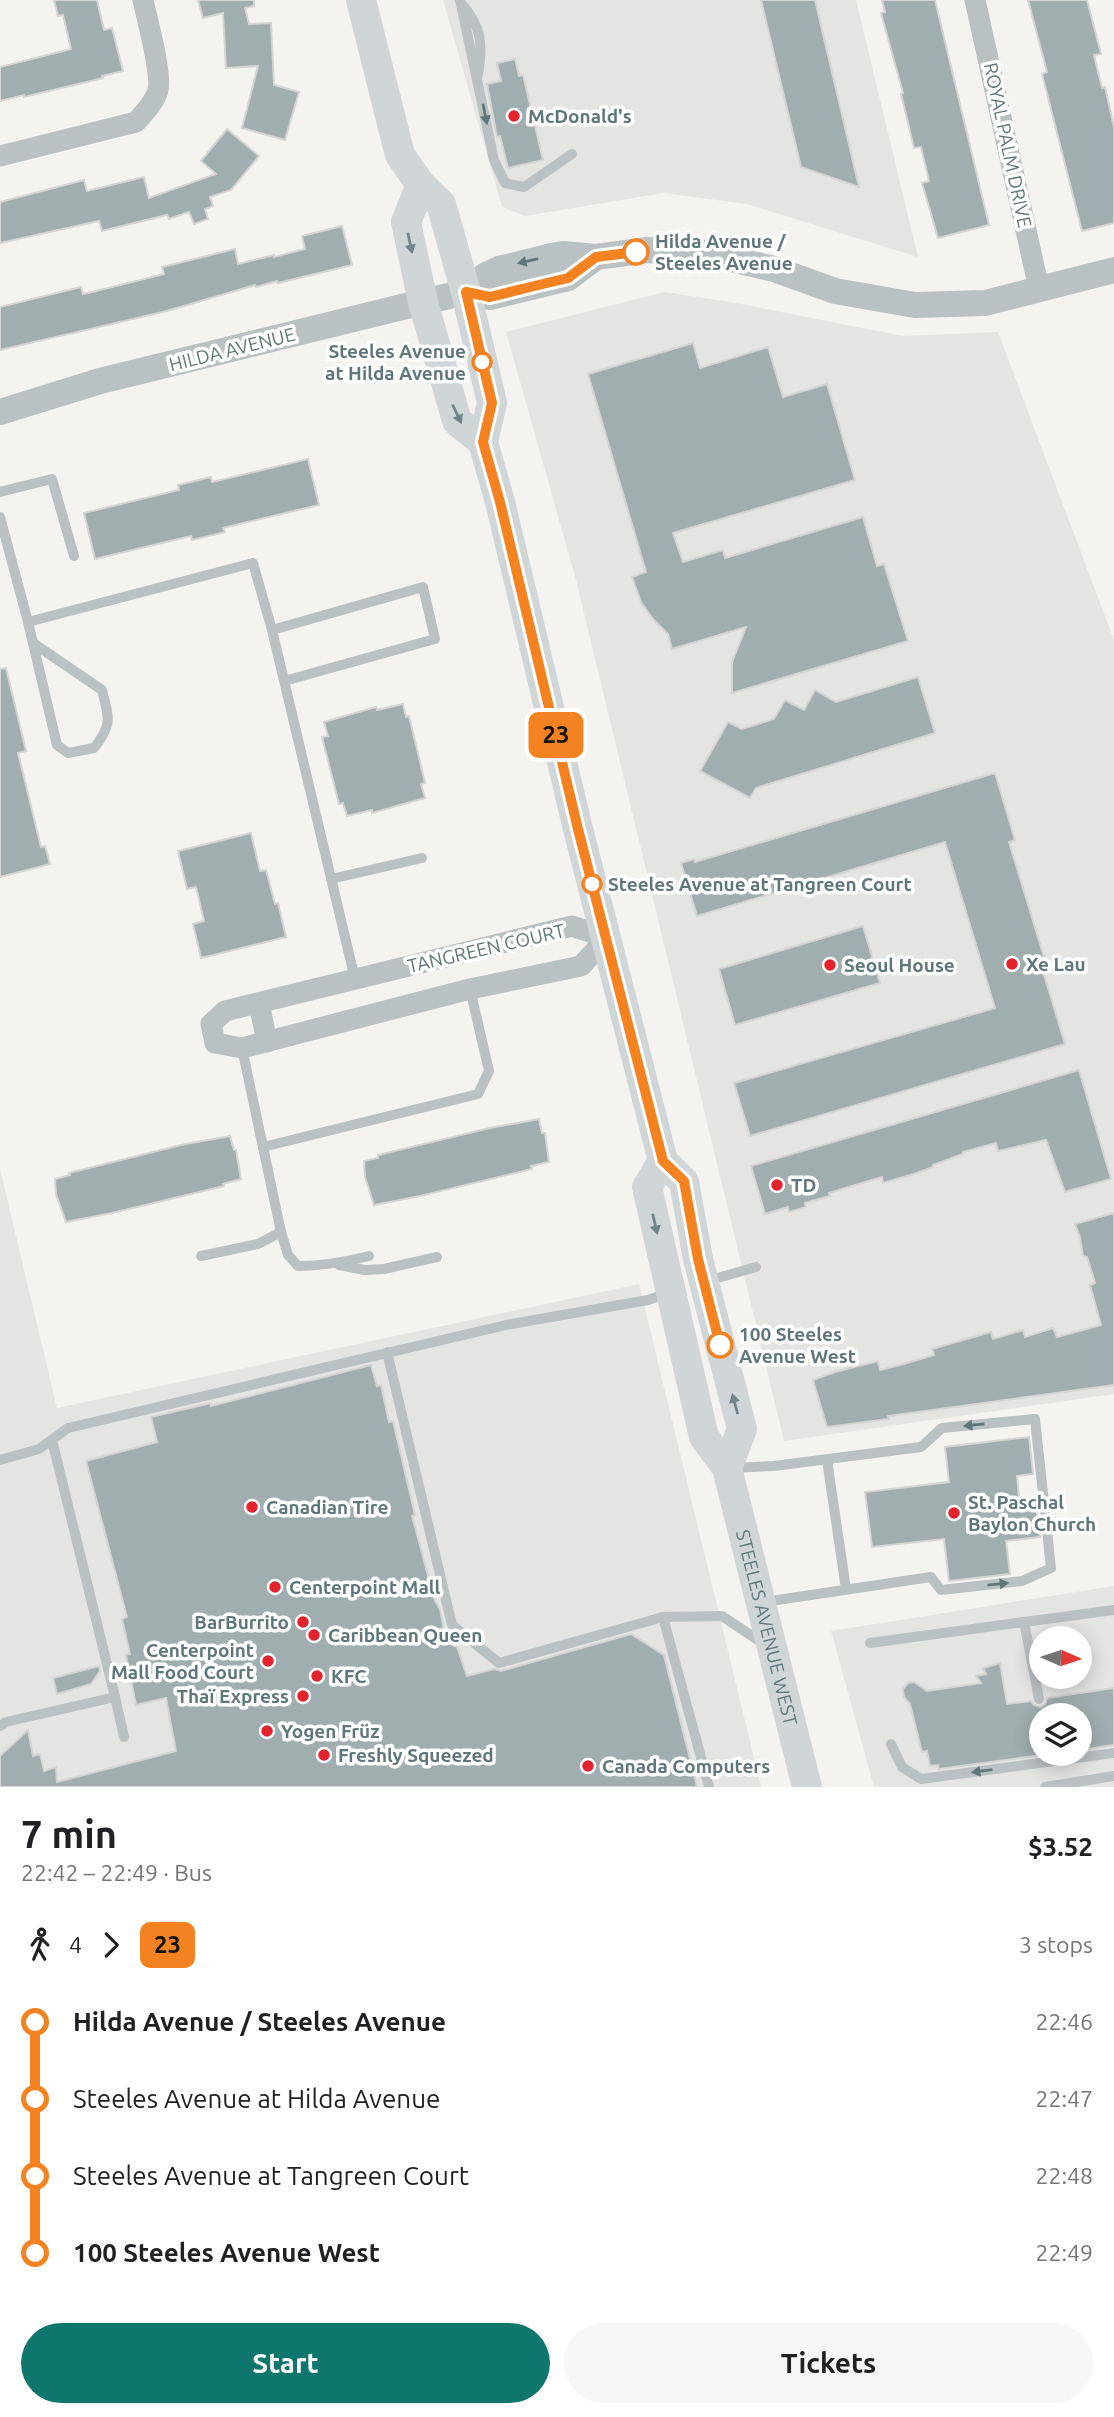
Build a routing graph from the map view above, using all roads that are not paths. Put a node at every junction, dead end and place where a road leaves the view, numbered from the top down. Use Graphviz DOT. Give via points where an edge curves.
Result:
graph roads {
  1 [pos="143,0"];
  2 [pos="361,0"];
  3 [pos="975,0"];
  4 [pos="459,1"];
  5 [pos="572,154"];
  6 [pos="0,156"];
  7 [pos="421,185"];
  8 [pos="1114,270"];
  9 [pos="1039,289"];
  10 [pos="466,292"];
  11 [pos="423,302"];
  12 [pos="0,412"];
  13 [pos="483,442"];
  14 [pos="0,492"];
  15 [pos="0,517"];
  16 [pos="74,556"];
  17 [pos="27,622"];
  18 [pos="272,630"];
  19 [pos="33,643"];
  20 [pos="284,681"];
  21 [pos="422,858"];
  22 [pos="331,879"];
  23 [pos="607,938"];
  24 [pos="355,979"];
  25 [pos="470,989"];
  26 [pos="259,1003"];
  27 [pos="267,1042"];
  28 [pos="242,1048"];
  29 [pos="263,1147"];
  30 [pos="663,1161"];
  31 [pos="281,1232"];
  32 [pos="201,1256"];
  33 [pos="369,1256"];
  34 [pos="438,1257"];
  35 [pos="336,1264"];
  36 [pos="756,1267"];
  37 [pos="704,1282"];
  38 [pos="671,1292"];
  39 [pos="387,1352"];
  40 [pos="52,1440"];
  41 [pos="0,1460"];
  42 [pos="827,1460"];
  43 [pos="727,1468"];
  44 [pos="846,1588"];
  45 [pos="762,1603"];
  46 [pos="1114,1609"];
  47 [pos="663,1617"];
  48 [pos="1024,1622"];
  49 [pos="870,1643"];
  50 [pos="775,1651"];
  51 [pos="116,1697"];
  52 [pos="1039,1699"];
  53 [pos="0,1726"];
  54 [pos="124,1737"];
  55 [pos="891,1744"];
  56 [pos="1114,1753"];
  57 [pos="1092,1755"];
  58 [pos="1029,1761"];
  59 [pos="1114,1776"];
  60 [pos="709,1787"];
  61 [pos="807,1787"];
  62 [pos="1045,1787"];
  1 -- 6 [label="street" via="158,89 148,110 136,122"];
  2 -- 7 [label="main road" via="400,155"];
  3 -- 9 [label="street, ROYAL PALM DRIVE"];
  4 -- 5 [label="lane, one-way" via="494,160 505,183 524,187"];
  7 -- 10 [label="main road" via="441,204"];
  7 -- 11 [label="main road, one-way" via="405,222"];
  8 -- 9 [label="street, HILDA AVENUE"];
  9 -- 10 [label="street, HILDA AVENUE" via="985,303 915,305 835,291 774,269 696,251 649,250 596,257 563,254 499,269"];
  10 -- 11 [label="street, HILDA AVENUE"];
  10 -- 13 [label="main road" via="492,403"];
  11 -- 12 [label="street, HILDA AVENUE" via="100,381"];
  11 -- 13 [label="main road, one-way" via="457,421"];
  13 -- 23 [label="main road"];
  14 -- 16 [label="lane" via="52,479"];
  15 -- 17 [label="lane"];
  17 -- 18 [label="lane" via="253,563"];
  17 -- 19 [label="lane"];
  18 -- 20 [label="lane"];
  18 -- 20 [label="lane" via="423,587 435,639"];
  19 -- 19 [label="lane" via="57,745 68,753 94,748 107,731 102,690"];
  20 -- 22 [label="lane"];
  21 -- 22 [label="lane"];
  22 -- 24 [label="lane"];
  23 -- 24 [label="street, TANGREEN COURT" via="572,926"];
  23 -- 25 [label="street, TANGREEN COURT" via="580,965"];
  23 -- 30 [label="main road"];
  24 -- 26 [label="street, TANGREEN COURT"];
  25 -- 27 [label="street, TANGREEN COURT"];
  25 -- 29 [label="lane" via="489,1070 478,1094"];
  26 -- 27 [label="street"];
  26 -- 28 [label="street, TANGREEN COURT" via="225,1011 211,1024 215,1043"];
  27 -- 28 [label="street, TANGREEN COURT"];
  28 -- 29 [label="lane"];
  29 -- 31 [label="lane"];
  30 -- 37 [label="main road" via="684,1181"];
  30 -- 38 [label="main road, STEELES AVENUE WEST, one-way" via="647,1187"];
  31 -- 32 [label="lane" via="258,1244"];
  31 -- 35 [label="lane" via="288,1255 298,1266"];
  33 -- 35 [label="lane"];
  34 -- 35 [label="lane" via="384,1269"];
  36 -- 37 [label="lane"];
  37 -- 38 [label="main road"];
  43 -- 37 [label="main road, one-way" via="742,1429"];
  38 -- 39 [label="lane"];
  38 -- 43 [label="main road, STEELES AVENUE WEST" via="704,1437"];
  39 -- 40 [label="lane" via="68,1428"];
  39 -- 47 [label="lane" via="452,1625 499,1663"];
  40 -- 41 [label="lane" via="39,1450"];
  40 -- 51 [label="lane"];
  42 -- 43 [label="lane"];
  42 -- 44 [label="lane"];
  44 -- 42 [label="lane, one-way" via="931,1577 941,1590 1023,1581 1051,1568 1035,1419 942,1428 921,1447"];
  43 -- 45 [label="main road, STEELES AVENUE WEST"];
  44 -- 45 [label="lane"];
  45 -- 50 [label="main road, STEELES AVENUE WEST"];
  46 -- 48 [label="lane"];
  47 -- 50 [label="lane" via="722,1616"];
  47 -- 60 [label="lane"];
  48 -- 49 [label="lane"];
  48 -- 52 [label="lane"];
  50 -- 61 [label="main road, STEELES AVENUE WEST"];
  51 -- 53 [label="lane"];
  51 -- 54 [label="lane"];
  58 -- 55 [label="lane, one-way" via="921,1779 902,1767"];
  56 -- 57 [label="lane"];
  59 -- 62 [label="lane"];
}
